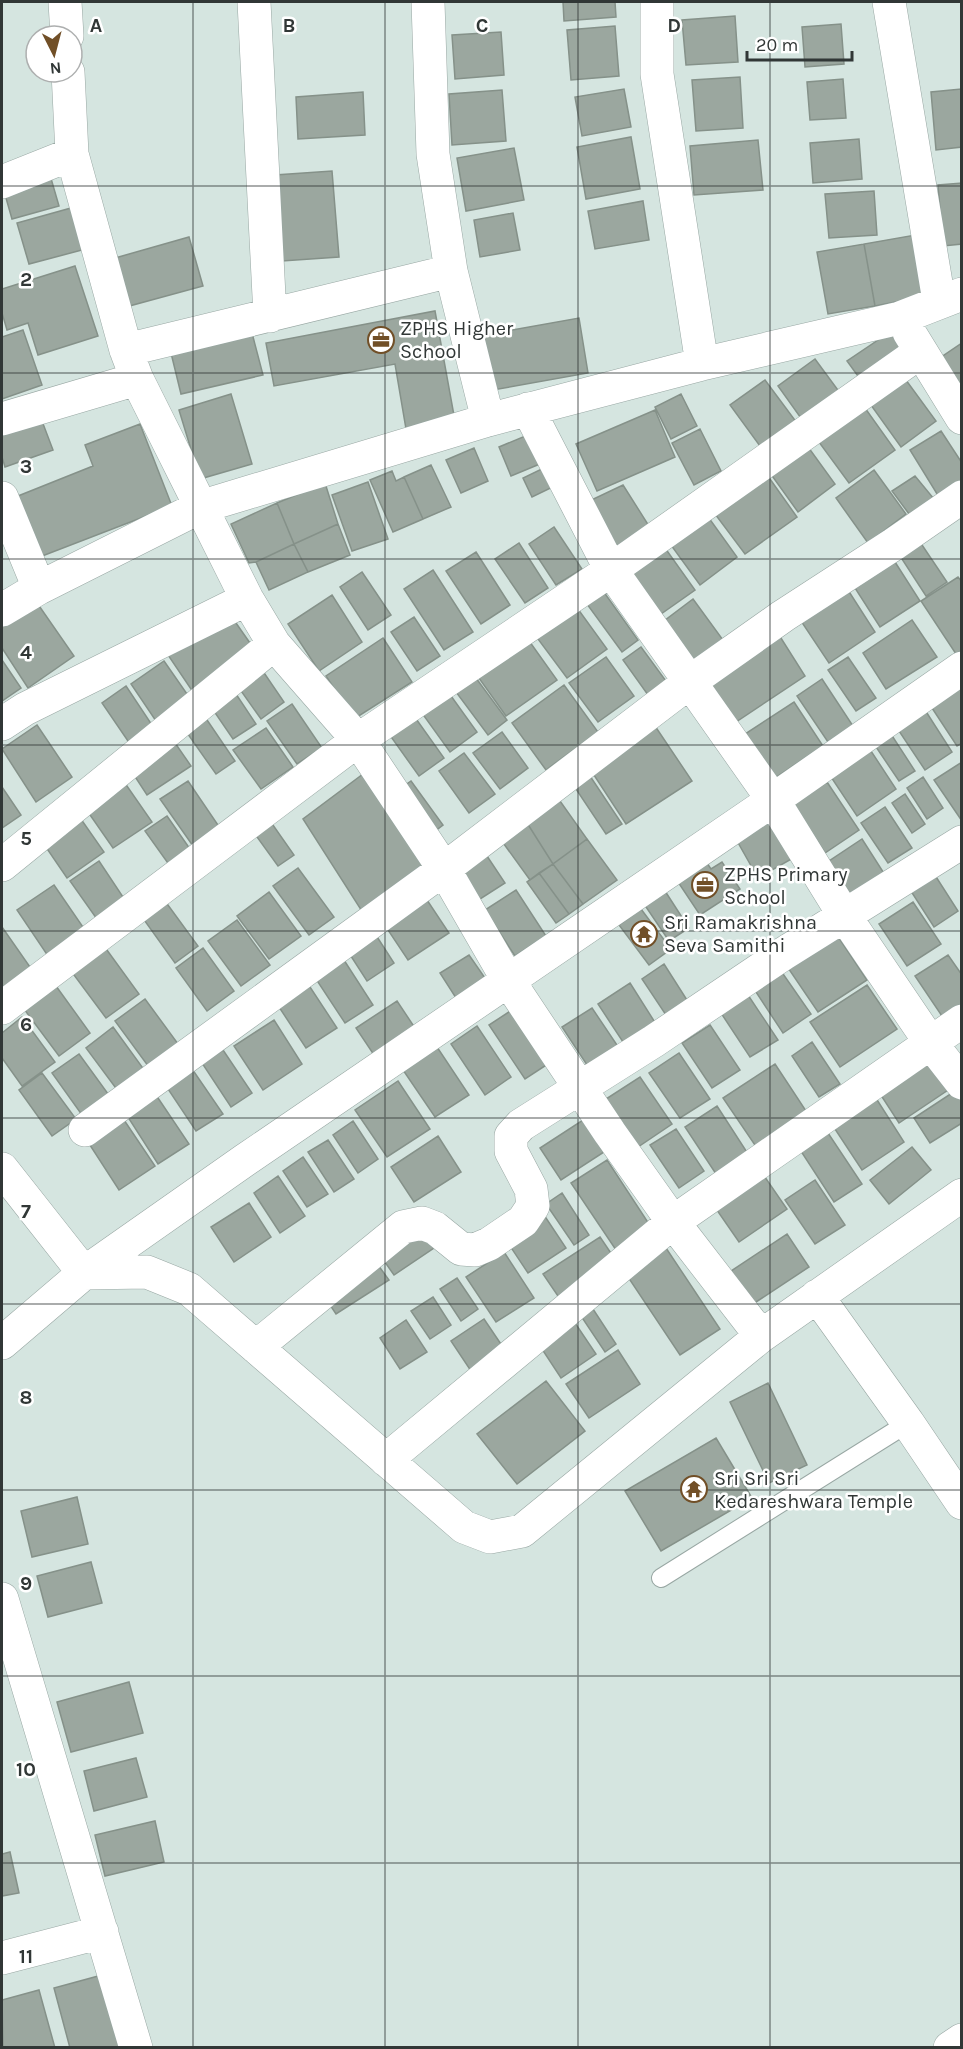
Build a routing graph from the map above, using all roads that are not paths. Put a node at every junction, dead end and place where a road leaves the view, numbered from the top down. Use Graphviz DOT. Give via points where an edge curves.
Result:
graph roads {
  1 [pos="65,2"];
  2 [pos="254,2"];
  3 [pos="428,2"];
  4 [pos="657,2"];
  5 [pos="888,2"];
  6 [pos="66,24"];
  7 [pos="69,84"];
  8 [pos="72,154"];
  9 [pos="2,182"];
  10 [pos="451,272"];
  11 [pos="950,298"];
  12 [pos="270,316"];
  13 [pos="900,318"];
  14 [pos="920,352"];
  15 [pos="131,364"];
  16 [pos="702,364"];
  17 [pos="528,409"];
  18 [pos="962,418"];
  19 [pos="2,419"];
  20 [pos="488,420"];
  21 [pos="962,497"];
  22 [pos="2,498"];
  23 [pos="200,507"];
  24 [pos="611,570"];
  25 [pos="39,588"];
  26 [pos="247,599"];
  27 [pos="2,610"];
  28 [pos="274,644"];
  29 [pos="962,668"];
  30 [pos="691,681"];
  31 [pos="2,724"];
  32 [pos="358,740"];
  33 [pos="772,800"];
  34 [pos="962,842"];
  35 [pos="2,865"];
  36 [pos="444,869"];
  37 [pos="844,915"];
  38 [pos="508,980"];
  39 [pos="2,1008"];
  40 [pos="962,1022"];
  41 [pos="930,1042"];
  42 [pos="962,1083"];
  43 [pos="579,1087"];
  44 [pos="85,1130"];
  45 [pos="2,1169"];
  46 [pos="962,1195"];
  47 [pos="674,1222"];
  48 [pos="84,1273"];
  49 [pos="817,1296"];
  50 [pos="761,1336"];
  51 [pos="2,1343"];
  52 [pos="256,1347"];
  53 [pos="908,1423"];
  54 [pos="386,1460"];
  55 [pos="962,1503"];
  56 [pos="661,1578"];
  57 [pos="2,1599"];
  58 [pos="102,1932"];
  59 [pos="2,1958"];
  60 [pos="962,2040"];
  61 [pos="136,2048"];
  62 [pos="950,2048"];
  1 -- 6 [label="street"];
  2 -- 12 [label="street"];
  3 -- 10 [label="street" via="433,154"];
  4 -- 16 [label="street" via="657,74"];
  5 -- 11 [label="street"];
  7 -- 8 [label="street"];
  8 -- 9 [label="street"];
  8 -- 15 [label="street"];
  10 -- 12 [label="street"];
  10 -- 20 [label="street"];
  11 -- 13 [label="street"];
  12 -- 15 [label="street"];
  13 -- 14 [label="street"];
  13 -- 16 [label="street"];
  14 -- 18 [label="street"];
  14 -- 24 [label="street"];
  15 -- 19 [label="street"];
  15 -- 23 [label="street"];
  16 -- 17 [label="street"];
  17 -- 20 [label="street"];
  17 -- 24 [label="street"];
  20 -- 23 [label="street"];
  21 -- 30 [label="street"];
  22 -- 25 [label="street"];
  23 -- 25 [label="street"];
  23 -- 26 [label="street"];
  24 -- 30 [label="street"];
  24 -- 32 [label="street"];
  25 -- 27 [label="street"];
  26 -- 28 [label="street"];
  26 -- 31 [label="street"];
  28 -- 32 [label="street"];
  28 -- 35 [label="street"];
  29 -- 33 [label="street"];
  30 -- 33 [label="street"];
  30 -- 36 [label="street"];
  32 -- 36 [label="street"];
  32 -- 39 [label="street"];
  33 -- 37 [label="street"];
  33 -- 38 [label="street"];
  34 -- 37 [label="street"];
  36 -- 38 [label="street"];
  36 -- 44 [label="street"];
  37 -- 41 [label="street"];
  37 -- 43 [label="street"];
  38 -- 43 [label="street"];
  38 -- 48 [label="street"];
  40 -- 41 [label="street"];
  41 -- 42 [label="street"];
  41 -- 47 [label="street"];
  43 -- 47 [label="street"];
  43 -- 52 [label="street" via="521,1125 511,1136 511,1151 531,1189 533,1206 523,1221 475,1250 461,1249 435,1228 422,1223 403,1227"];
  45 -- 48 [label="street"];
  46 -- 49 [label="street"];
  47 -- 50 [label="street"];
  47 -- 54 [label="street"];
  48 -- 51 [label="street"];
  48 -- 52 [label="street" via="147,1272 189,1289"];
  49 -- 50 [label="street"];
  49 -- 53 [label="street"];
  50 -- 54 [label="street" via="522,1531 490,1537 464,1527"];
  52 -- 54 [label="street"];
  53 -- 55 [label="street"];
  53 -- 56 [label="lane"];
  57 -- 58 [label="street"];
  58 -- 59 [label="street"];
  58 -- 61 [label="street"];
  60 -- 62 [label="street"];
}
